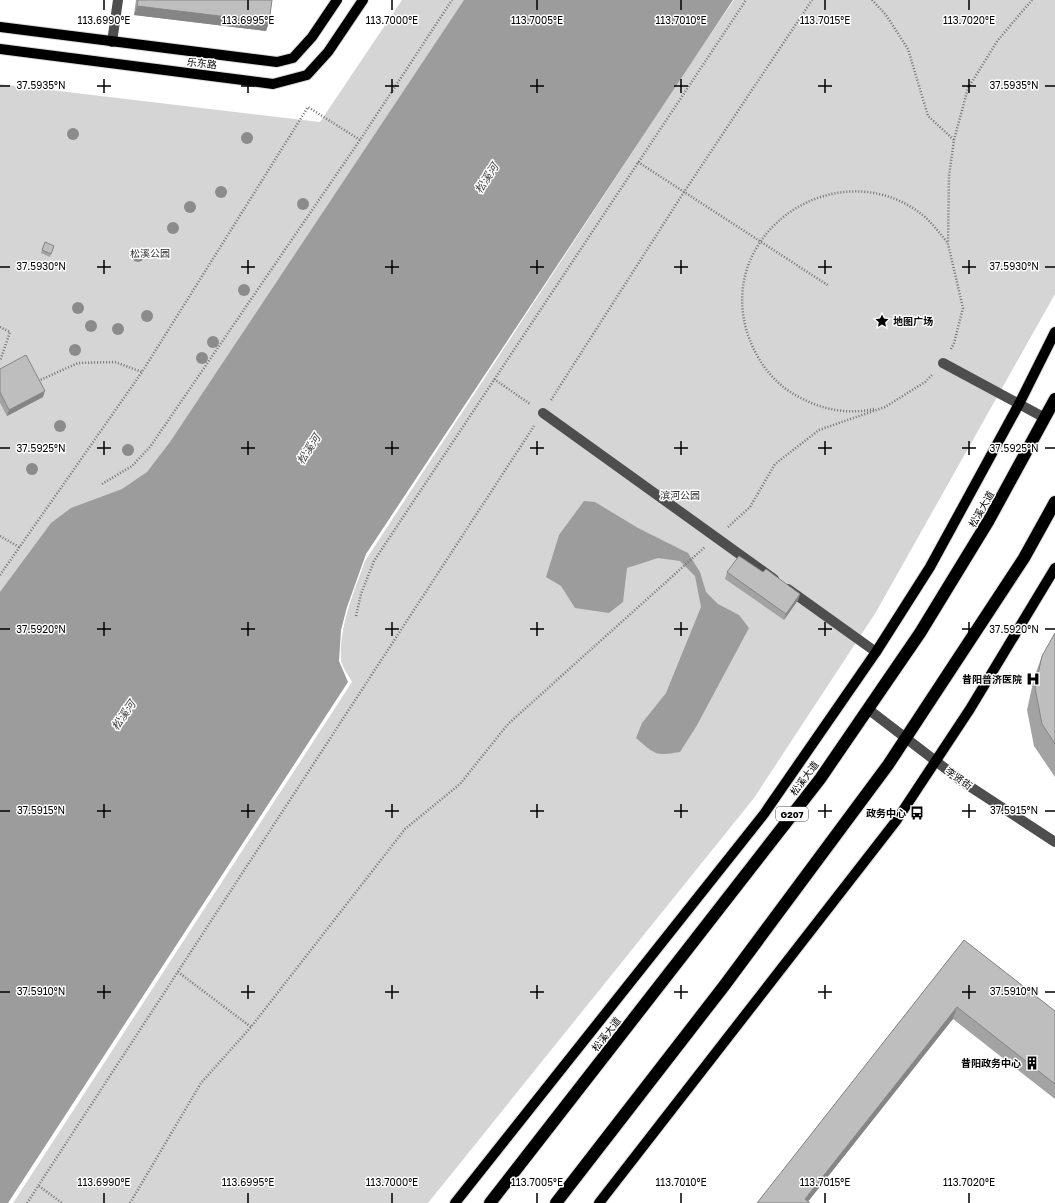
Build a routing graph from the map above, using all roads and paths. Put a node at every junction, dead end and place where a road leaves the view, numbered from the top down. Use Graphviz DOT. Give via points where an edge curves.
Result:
graph roads {
  1 [pos="118,0"];
  2 [pos="337,0"];
  3 [pos="363,0"];
  4 [pos="452,0"];
  5 [pos="746,0"];
  6 [pos="812,0"];
  7 [pos="872,0"];
  8 [pos="1032,0"];
  9 [pos="0,28"];
  10 [pos="112,42"];
  11 [pos="0,49"];
  12 [pos="360,140"];
  13 [pos="954,140"];
  14 [pos="638,162"];
  15 [pos="684,192"];
  16 [pos="760,241"];
  17 [pos="948,244"];
  18 [pos="829,286"];
  19 [pos="0,327"];
  20 [pos="1055,332"];
  21 [pos="0,361"];
  22 [pos="943,363"];
  23 [pos="142,372"];
  24 [pos="494,379"];
  25 [pos="37,382"];
  26 [pos="1055,399"];
  27 [pos="1019,404"];
  28 [pos="885,407"];
  29 [pos="543,413"];
  30 [pos="1045,418"];
  31 [pos="102,484"];
  32 [pos="1055,502"];
  33 [pos="0,536"];
  34 [pos="716,537"];
  35 [pos="19,547"];
  36 [pos="1055,568"];
  37 [pos="0,576"];
  38 [pos="356,616"];
  39 [pos="876,652"];
  40 [pos="868,709"];
  41 [pos="906,737"];
  42 [pos="936,761"];
  43 [pos="1055,842"];
  44 [pos="178,972"];
  45 [pos="251,1027"];
  46 [pos="39,1186"];
  47 [pos="27,1203"];
  48 [pos="62,1203"];
  49 [pos="130,1203"];
  50 [pos="455,1203"];
  51 [pos="490,1203"];
  52 [pos="556,1203"];
  53 [pos="599,1203"];
  1 -- 10 [label="street"];
  2 -- 10 [label="main road, 乐东路" via="312,37 293,58 277,62"];
  3 -- 11 [label="main road, 乐东路" via="328,52 306,75 273,84"];
  4 -- 12 [label="path"];
  5 -- 14 [label="path"];
  6 -- 15 [label="path"];
  7 -- 13 [label="path" via="886,15 908,49 928,116"];
  8 -- 13 [label="path" via="998,40 968,88"];
  9 -- 10 [label="main road, 乐东路"];
  12 -- 23 [label="path" via="308,107"];
  12 -- 31 [label="path" via="150,447 132,466"];
  13 -- 17 [label="path" via="949,176"];
  14 -- 15 [label="path"];
  14 -- 24 [label="path"];
  15 -- 16 [label="path"];
  15 -- 29 [label="path"];
  16 -- 17 [label="path" via="774,224 803,203 832,193 857,191 887,196 909,206 924,216"];
  16 -- 18 [label="path"];
  16 -- 28 [label="path" via="747,271 743,307 750,342 769,373 797,396 825,408 849,412"];
  17 -- 22 [label="path" via="963,308 954,343"];
  19 -- 21 [label="path" via="10,332"];
  20 -- 27 [label="main road"];
  22 -- 27 [label="street"];
  22 -- 28 [label="path" via="925,382"];
  23 -- 25 [label="path" via="115,362 78,363"];
  23 -- 35 [label="path"];
  24 -- 29 [label="path"];
  24 -- 38 [label="path" via="374,560"];
  26 -- 30 [label="highway, 松溪大道 / G207"];
  27 -- 30 [label="street"];
  27 -- 39 [label="main road" via="930,567"];
  28 -- 34 [label="path" via="819,430 775,464 750,507"];
  29 -- 34 [label="street"];
  29 -- 44 [label="path"];
  30 -- 40 [label="highway, 松溪大道 / G207" via="985,526 920,633"];
  32 -- 41 [label="highway" via="1024,558"];
  33 -- 35 [label="path"];
  34 -- 39 [label="street"];
  34 -- 45 [label="path" via="508,724 460,784 405,829"];
  35 -- 37 [label="path"];
  36 -- 42 [label="main road"];
  39 -- 50 [label="main road" via="764,814"];
  40 -- 41 [label="street, 李贤街"];
  40 -- 51 [label="highway, 松溪大道 / G207" via="820,779"];
  41 -- 42 [label="street, 李贤街"];
  41 -- 52 [label="highway" via="724,986"];
  42 -- 43 [label="street, 李贤街" via="963,782"];
  42 -- 53 [label="main road" via="896,821"];
  44 -- 45 [label="path"];
  44 -- 46 [label="path"];
  45 -- 49 [label="path" via="201,1083"];
  46 -- 47 [label="path"];
  46 -- 48 [label="path"];
}
